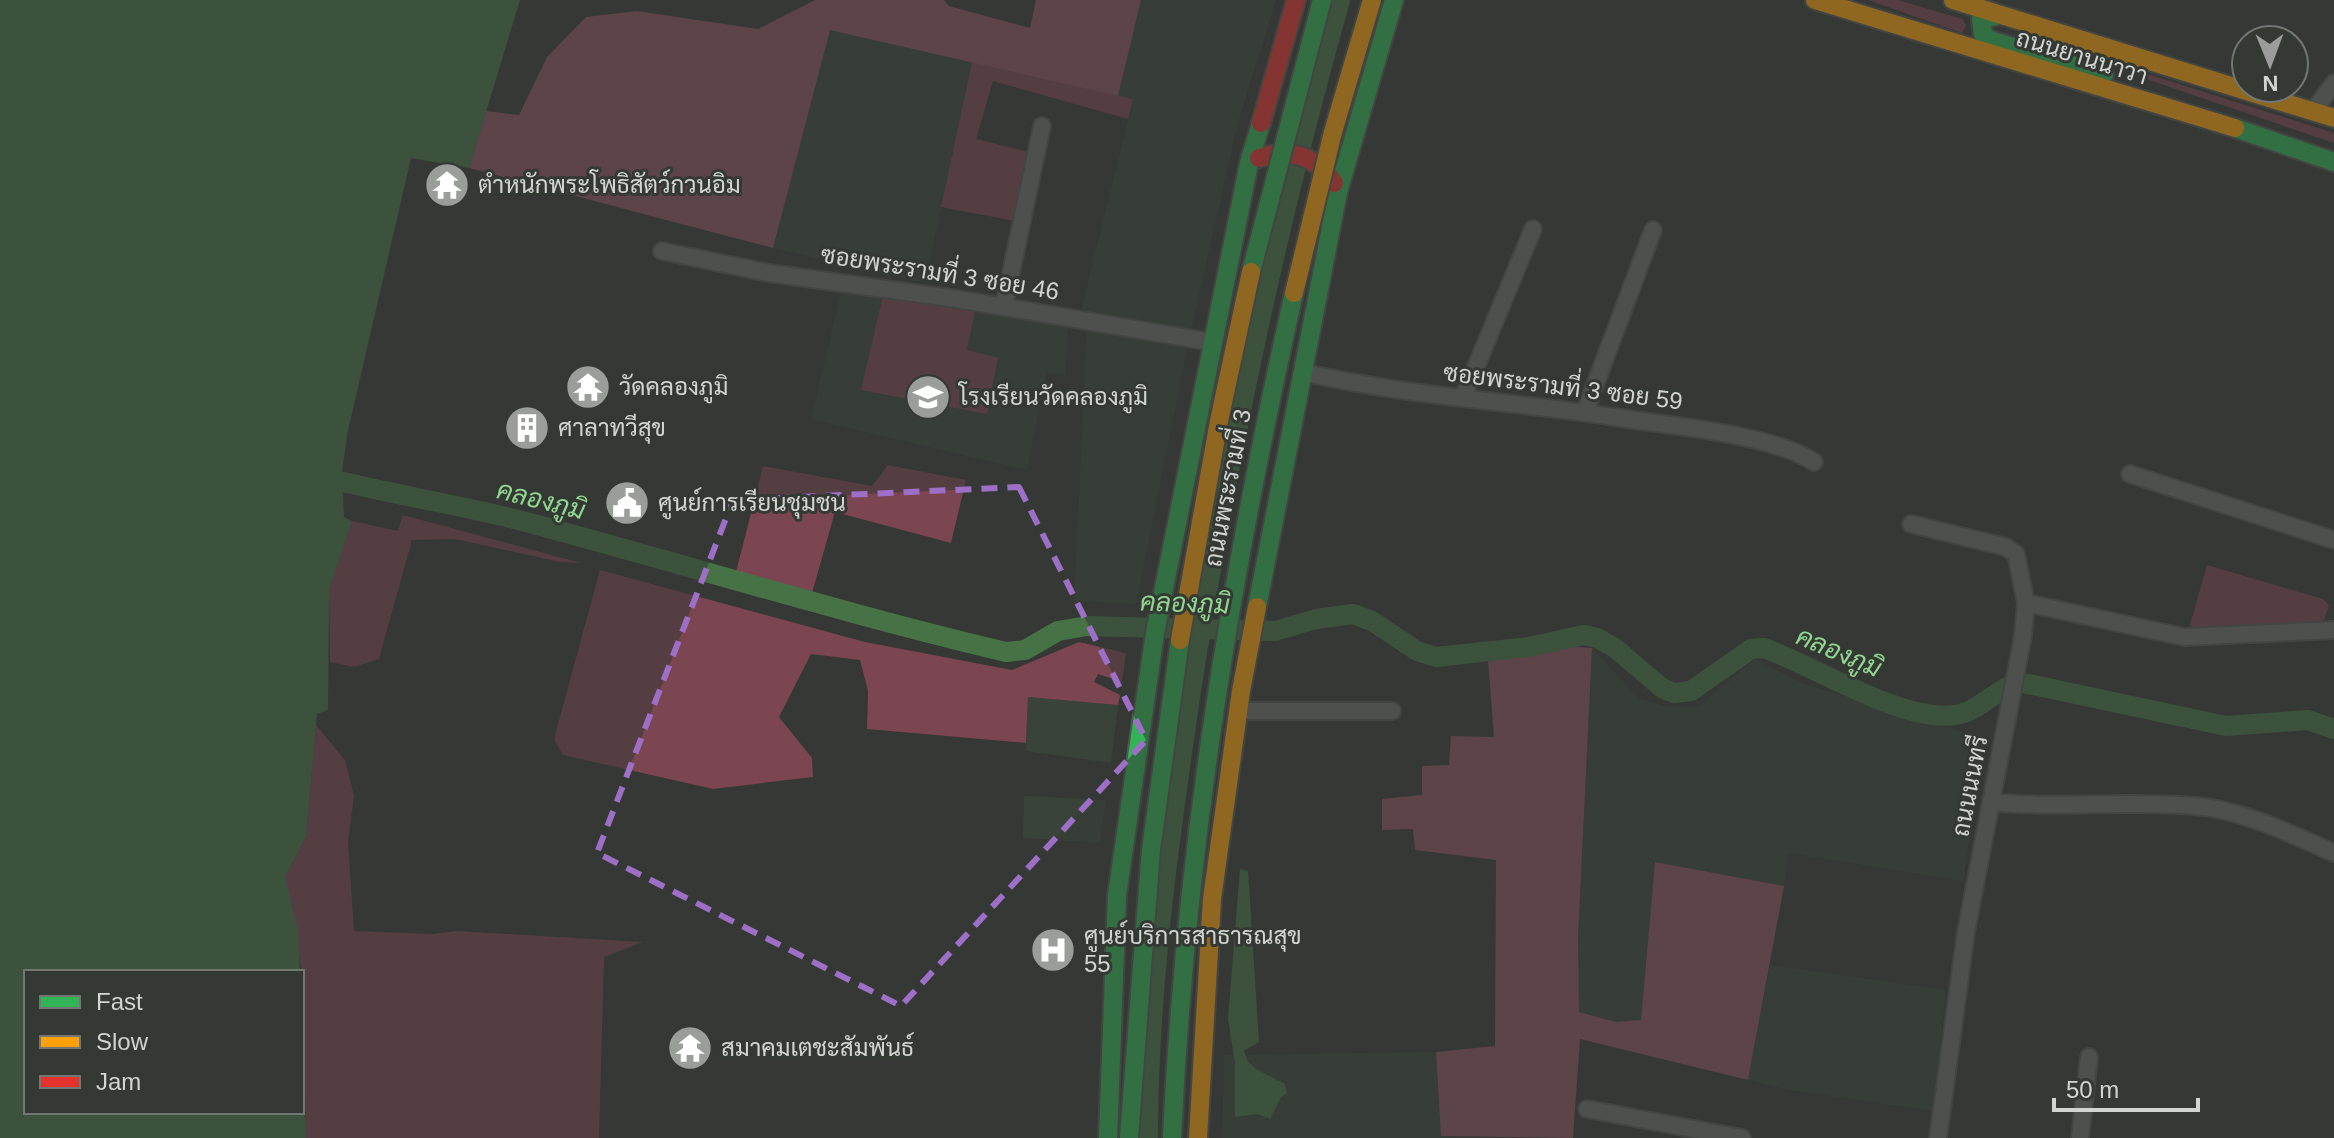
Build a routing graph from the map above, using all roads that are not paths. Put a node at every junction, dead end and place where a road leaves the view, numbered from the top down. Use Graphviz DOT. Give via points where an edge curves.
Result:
graph roads {
  1 [pos="1296,0"];
  2 [pos="1322,0"];
  3 [pos="1372,0"];
  4 [pos="1394,0"];
  5 [pos="1815,0"];
  6 [pos="1953,0"];
  7 [pos="2001,15"];
  8 [pos="2334,83"];
  9 [pos="2119,93"];
  10 [pos="2313,111"];
  11 [pos="2334,118"];
  12 [pos="1042,126"];
  13 [pos="2334,162"];
  14 [pos="1249,163"];
  15 [pos="1338,192"];
  16 [pos="1533,229"];
  17 [pos="1653,230"];
  18 [pos="662,251"];
  19 [pos="1004,306"];
  20 [pos="1211,342"];
  21 [pos="1302,372"];
  22 [pos="1463,398"];
  23 [pos="1585,412"];
  24 [pos="1814,462"];
  25 [pos="2130,474"];
  26 [pos="1911,524"];
  27 [pos="2334,540"];
  28 [pos="2026,603"];
  29 [pos="2334,630"];
  30 [pos="1239,711"];
  31 [pos="1392,711"];
  32 [pos="1992,802"];
  33 [pos="2334,853"];
  34 [pos="2089,1057"];
  35 [pos="1587,1109"];
  36 [pos="1699,1133"];
  37 [pos="1108,1138"];
  38 [pos="1129,1138"];
  39 [pos="1172,1138"];
  40 [pos="1198,1138"];
  41 [pos="1742,1138"];
  42 [pos="1938,1138"];
  43 [pos="2080,1138"];
  1 -- 14 [label="main road, ถนนพระรามที่ 3"];
  2 -- 38 [label="main road, ถนนพระรามที่ 3, bridge" via="1277,164 1186,593 1149,841"];
  3 -- 39 [label="main road, ถนนพระรามที่ 3, bridge" via="1297,278 1233,585 1203,776 1180,992"];
  4 -- 15 [label="main road, ถนนพระรามที่ 3"];
  5 -- 9 [label="main road, ถนนยานนาวา"];
  6 -- 7 [label="main road, ถนนยานนาวา"];
  7 -- 9 [label="main road" via="1981,19 1980,28 1990,40 2112,78"];
  7 -- 10 [label="main road, ถนนยานนาวา"];
  8 -- 10 [label="street"];
  9 -- 13 [label="main road, ถนนยานนาวา"];
  10 -- 11 [label="main road, ถนนยานนาวา"];
  12 -- 19 [label="street"];
  14 -- 15 [label="main road" via="1286,151 1307,155 1325,168"];
  14 -- 20 [label="main road, ถนนพระรามที่ 3"];
  15 -- 21 [label="main road, ถนนพระรามที่ 3"];
  16 -- 22 [label="street"];
  17 -- 23 [label="street"];
  18 -- 19 [label="street, ซอยพระรามที่ 3 ซอย 46" via="769,273"];
  19 -- 20 [label="street, ซอยพระรามที่ 3 ซอย 46"];
  20 -- 37 [label="main road, ถนนพระรามที่ 3" via="1155,633 1117,895"];
  21 -- 22 [label="street, ซอยพระรามที่ 3 ซอย 59" via="1380,389"];
  21 -- 30 [label="main road, ถนนพระรามที่ 3"];
  22 -- 23 [label="street, ซอยพระรามที่ 3 ซอย 59"];
  23 -- 24 [label="street, ซอยพระรามที่ 3 ซอย 59" via="1723,434 1794,451"];
  25 -- 27 [label="street"];
  26 -- 28 [label="street, ถนนนนทรี" via="2006,547 2016,554"];
  28 -- 29 [label="street" via="2184,637"];
  28 -- 32 [label="street, ถนนนนทรี"];
  30 -- 31 [label="street"];
  30 -- 40 [label="main road, ถนนพระรามที่ 3" via="1211,913"];
  32 -- 33 [label="street" via="2042,807 2196,806 2256,821"];
  32 -- 42 [label="street, ถนนนนทรี" via="1966,932"];
  34 -- 43 [label="street"];
  35 -- 36 [label="street"];
  36 -- 41 [label="street"];
}
